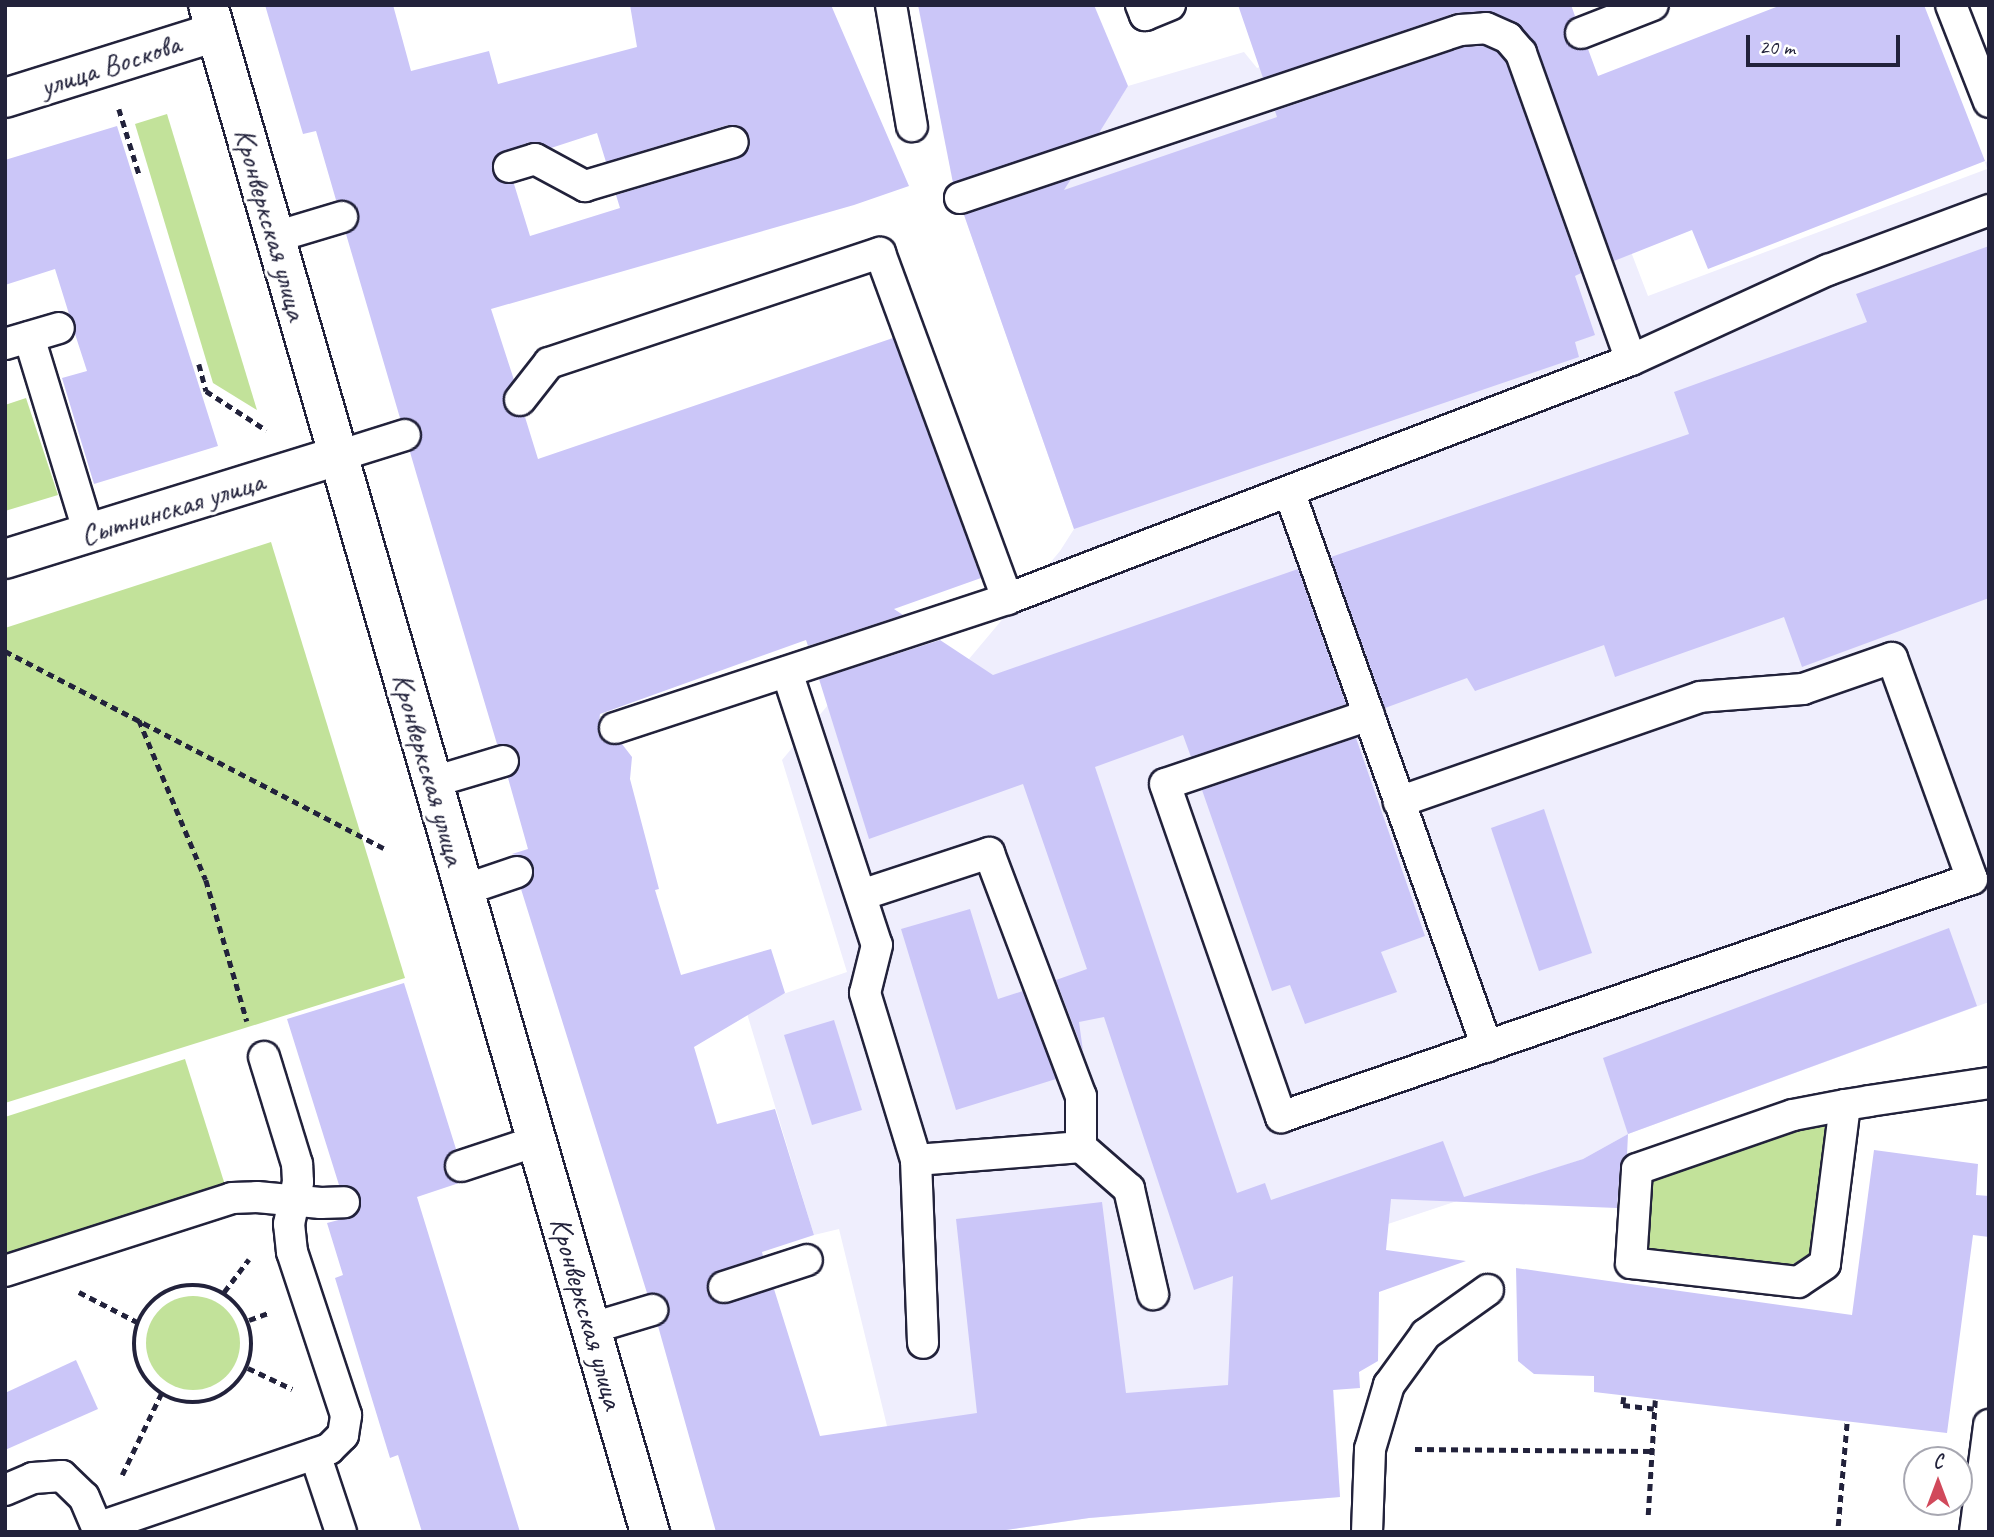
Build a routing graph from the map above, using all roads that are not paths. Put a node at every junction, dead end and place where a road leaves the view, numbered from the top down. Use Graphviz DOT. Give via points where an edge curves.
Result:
graph roads {
  1 [pos="891,5"];
  2 [pos="1141,5"];
  3 [pos="1170,5"];
  4 [pos="1653,5"];
  5 [pos="1951,5"];
  6 [pos="212,19"];
  7 [pos="1581,33"];
  8 [pos="5,98"];
  9 [pos="1989,102"];
  10 [pos="912,126"];
  11 [pos="733,142"];
  12 [pos="509,167"];
  13 [pos="960,198"];
  14 [pos="1989,210"];
  15 [pos="342,217"];
  16 [pos="275,237"];
  17 [pos="59,328"];
  18 [pos="17,341"];
  19 [pos="1631,360"];
  20 [pos="520,400"];
  21 [pos="405,435"];
  22 [pos="338,456"];
  23 [pos="1289,491"];
  24 [pos="89,533"];
  25 [pos="5,559"];
  26 [pos="1007,599"];
  27 [pos="788,671"];
  28 [pos="1369,715"];
  29 [pos="615,728"];
  30 [pos="503,761"];
  31 [pos="433,782"];
  32 [pos="1399,802"];
  33 [pos="517,872"];
  34 [pos="464,890"];
  35 [pos="861,895"];
  36 [pos="1486,1046"];
  37 [pos="264,1057"];
  38 [pos="1989,1083"];
  39 [pos="1845,1105"];
  40 [pos="537,1141"];
  41 [pos="1081,1147"];
  42 [pos="916,1160"];
  43 [pos="461,1166"];
  44 [pos="294,1200"];
  45 [pos="344,1202"];
  46 [pos="807,1260"];
  47 [pos="5,1271"];
  48 [pos="724,1287"];
  49 [pos="1488,1290"];
  50 [pos="1153,1294"];
  51 [pos="652,1310"];
  52 [pos="592,1328"];
  53 [pos="923,1343"];
  54 [pos="1989,1425"];
  55 [pos="315,1454"];
  56 [pos="5,1490"];
  57 [pos="98,1530"];
  58 [pos="341,1532"];
  59 [pos="650,1532"];
  60 [pos="1367,1532"];
  61 [pos="1976,1532"];
  1 -- 10 [label="lane"];
  2 -- 3 [label="lane" via="1145,15"];
  4 -- 7 [label="lane"];
  5 -- 9 [label="lane"];
  6 -- 8 [label="street, улица Воскова"];
  6 -- 16 [label="street, Кронверкская улица"];
  11 -- 12 [label="lane" via="585,186 535,159"];
  13 -- 19 [label="lane" via="1460,30 1486,28 1508,38 1521,53"];
  14 -- 19 [label="lane" via="1828,270"];
  15 -- 16 [label="lane"];
  16 -- 22 [label="street, Кронверкская улица"];
  17 -- 18 [label="lane"];
  18 -- 24 [label="lane"];
  19 -- 23 [label="lane"];
  20 -- 26 [label="lane" via="549,363 880,253"];
  21 -- 22 [label="lane"];
  22 -- 24 [label="street, Сытнинская улица"];
  22 -- 31 [label="street, Кронверкская улица"];
  23 -- 26 [label="lane"];
  23 -- 28 [label="lane"];
  24 -- 25 [label="street, Сытнинская улица"];
  26 -- 27 [label="lane"];
  27 -- 29 [label="lane"];
  27 -- 35 [label="lane"];
  28 -- 32 [label="lane"];
  28 -- 36 [label="lane" via="1165,785 1281,1117"];
  30 -- 31 [label="lane"];
  31 -- 34 [label="street, Кронверкская улица"];
  32 -- 36 [label="lane"];
  32 -- 36 [label="lane" via="1700,697 1803,689 1892,658 1972,879"];
  33 -- 34 [label="lane"];
  34 -- 40 [label="street, Кронверкская улица"];
  35 -- 41 [label="lane" via="989,853 1081,1096"];
  35 -- 42 [label="lane" via="877,945 865,993"];
  37 -- 44 [label="lane" via="297,1164"];
  38 -- 39 [label="lane"];
  39 -- 39 [label="lane" via="1825,1264 1798,1282 1631,1263 1637,1169 1793,1115"];
  40 -- 43 [label="lane"];
  40 -- 52 [label="street, Кронверкская улица"];
  41 -- 42 [label="lane"];
  41 -- 50 [label="lane" via="1129,1189"];
  42 -- 53 [label="lane"];
  44 -- 45 [label="lane"];
  44 -- 47 [label="lane" via="232,1198"];
  44 -- 55 [label="lane" via="289,1224 292,1252 346,1415 343,1434 329,1449"];
  46 -- 48 [label="lane"];
  49 -- 60 [label="lane" via="1426,1334 1389,1385 1370,1449"];
  51 -- 52 [label="lane"];
  52 -- 59 [label="street, Кронверкская улица"];
  54 -- 61 [label="lane"];
  55 -- 57 [label="lane"];
  55 -- 58 [label="lane"];
  56 -- 57 [label="lane" via="33,1478 62,1476 84,1497"];
}
